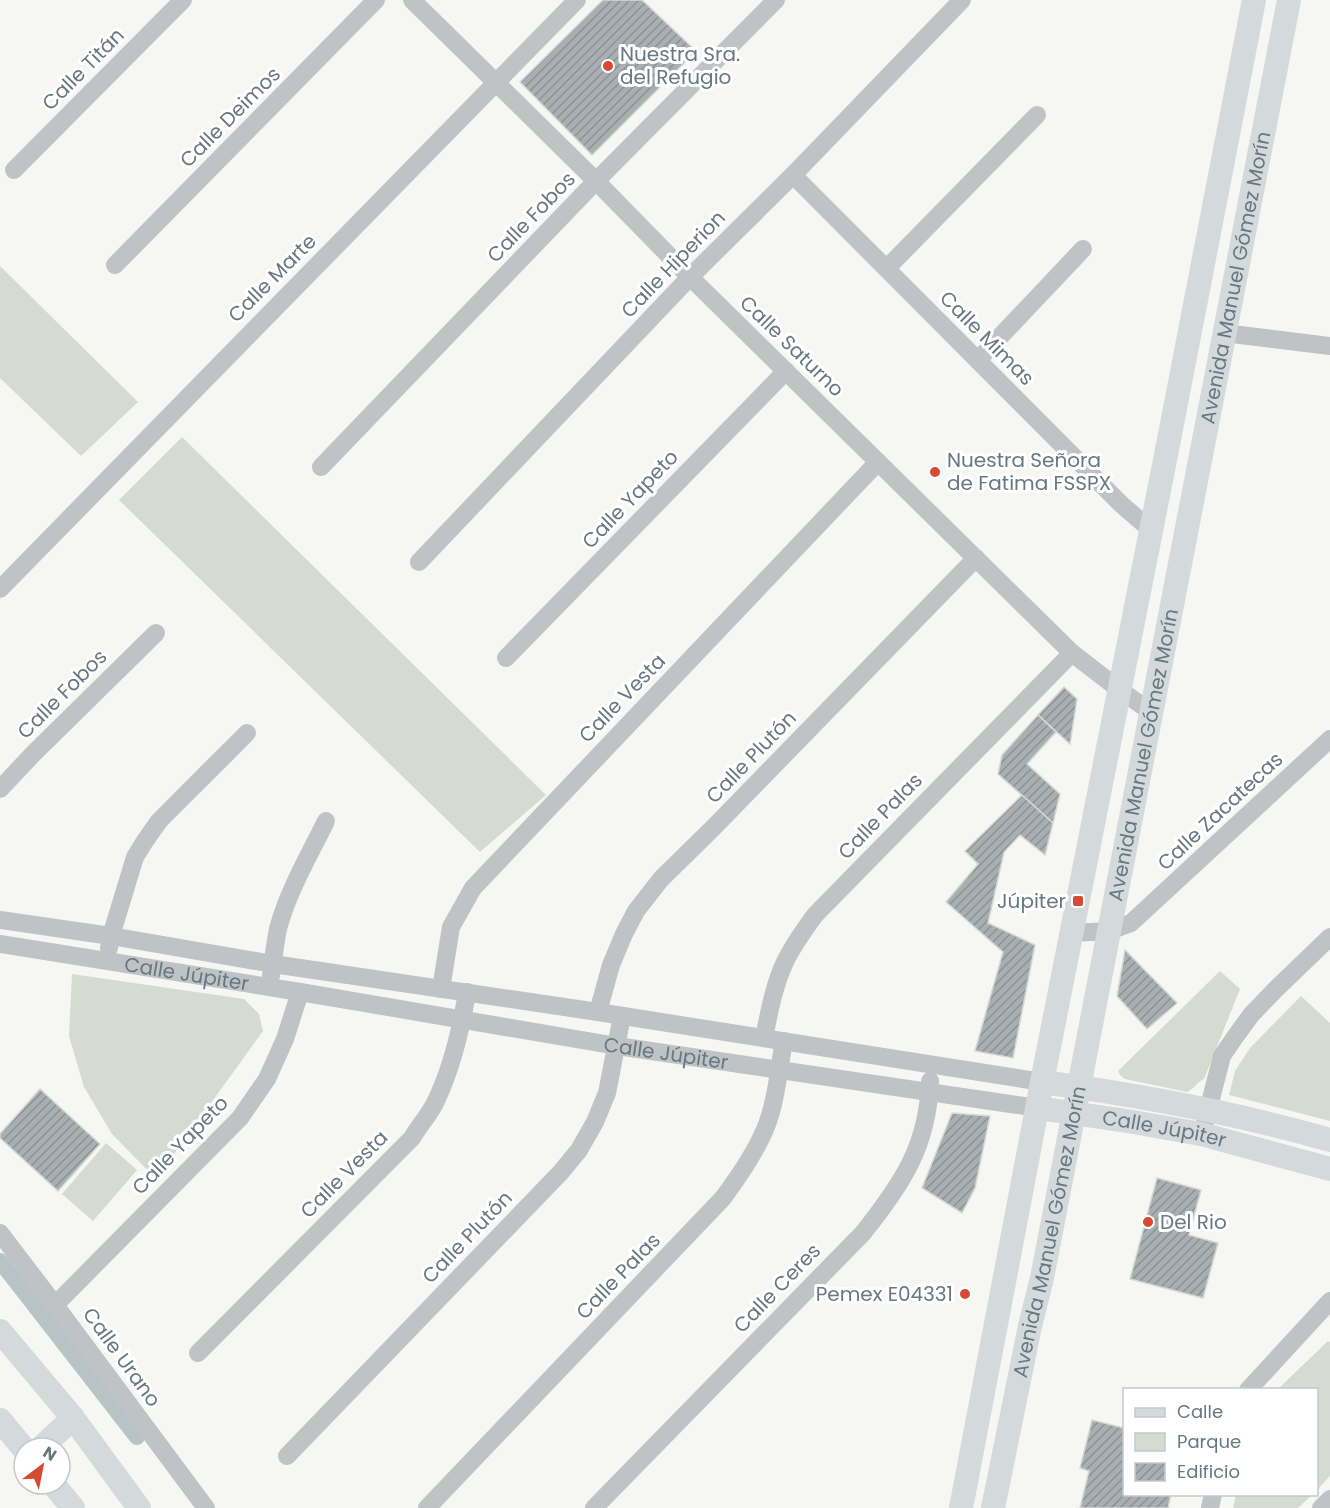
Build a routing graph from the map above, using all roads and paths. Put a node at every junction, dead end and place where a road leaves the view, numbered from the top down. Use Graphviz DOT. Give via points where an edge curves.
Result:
graph roads {
  1 [pos="183,0"];
  2 [pos="376,0"];
  3 [pos="412,0"];
  4 [pos="577,0"];
  5 [pos="776,0"];
  6 [pos="962,0"];
  7 [pos="1254,0"];
  8 [pos="1289,0"];
  9 [pos="496,83"];
  10 [pos="1037,115"];
  11 [pos="14,170"];
  12 [pos="793,175"];
  13 [pos="596,181"];
  14 [pos="1083,249"];
  15 [pos="115,266"];
  16 [pos="887,268"];
  17 [pos="690,277"];
  18 [pos="1224,333"];
  19 [pos="1330,345"];
  20 [pos="978,360"];
  21 [pos="786,371"];
  22 [pos="878,462"];
  23 [pos="321,467"];
  24 [pos="1151,530"];
  25 [pos="976,558"];
  26 [pos="419,562"];
  27 [pos="0,589"];
  28 [pos="156,633"];
  29 [pos="1072,653"];
  30 [pos="506,658"];
  31 [pos="1120,690"];
  32 [pos="1151,712"];
  33 [pos="247,733"];
  34 [pos="1330,739"];
  35 [pos="0,789"];
  36 [pos="326,820"];
  37 [pos="0,920"];
  38 [pos="1109,932"];
  39 [pos="1072,933"];
  40 [pos="111,936"];
  41 [pos="1330,937"];
  42 [pos="0,944"];
  43 [pos="107,962"];
  44 [pos="273,964"];
  45 [pos="269,987"];
  46 [pos="441,988"];
  47 [pos="300,992"];
  48 [pos="467,992"];
  49 [pos="598,1012"];
  50 [pos="622,1016"];
  51 [pos="463,1020"];
  52 [pos="1089,1032"];
  53 [pos="764,1038"];
  54 [pos="784,1041"];
  55 [pos="617,1046"];
  56 [pos="931,1065"];
  57 [pos="779,1070"];
  58 [pos="1042,1082"];
  59 [pos="1078,1087"];
  60 [pos="930,1092"];
  61 [pos="1117,1093"];
  62 [pos="1038,1108"];
  63 [pos="1208,1111"];
  64 [pos="1073,1113"];
  65 [pos="1127,1121"];
  66 [pos="1201,1134"];
  67 [pos="1330,1140"];
  68 [pos="1062,1165"];
  69 [pos="1330,1169"];
  70 [pos="0,1233"];
  71 [pos="1330,1301"];
  72 [pos="55,1305"];
  73 [pos="0,1330"];
  74 [pos="198,1353"];
  75 [pos="1249,1388"];
  76 [pos="73,1418"];
  77 [pos="0,1420"];
  78 [pos="13,1436"];
  79 [pos="54,1436"];
  80 [pos="287,1456"];
  81 [pos="62,1496"];
  82 [pos="1330,1499"];
  83 [pos="72,1508"];
  84 [pos="139,1508"];
  85 [pos="206,1508"];
  86 [pos="427,1508"];
  87 [pos="594,1508"];
  88 [pos="961,1508"];
  89 [pos="993,1508"];
  90 [pos="1321,1508"];
  1 -- 11 [label="street, Calle Titán"];
  2 -- 15 [label="street, Calle Deimos"];
  3 -- 9 [label="street, Calle Saturno"];
  4 -- 9 [label="street, Calle Marte"];
  5 -- 13 [label="street, Calle Fobos"];
  6 -- 12 [label="street, Calle Hiperion"];
  7 -- 24 [label="main road, Avenida Manuel Gómez Morín"];
  8 -- 18 [label="main road, Avenida Manuel Gómez Morín"];
  9 -- 13 [label="street, Calle Saturno"];
  9 -- 27 [label="street, Calle Marte"];
  10 -- 16 [label="street"];
  12 -- 16 [label="street, Calle Mimas"];
  12 -- 17 [label="street, Calle Hiperion"];
  13 -- 17 [label="street, Calle Saturno"];
  13 -- 23 [label="street, Calle Fobos"];
  14 -- 20 [label="street"];
  16 -- 20 [label="street, Calle Mimas"];
  17 -- 21 [label="street, Calle Saturno"];
  17 -- 26 [label="street, Calle Hiperion"];
  18 -- 19 [label="street"];
  18 -- 32 [label="main road, Avenida Manuel Gómez Morín"];
  20 -- 24 [label="street, Calle Mimas"];
  21 -- 22 [label="street, Calle Saturno"];
  21 -- 30 [label="street, Calle Yapeto"];
  22 -- 25 [label="street, Calle Saturno"];
  22 -- 46 [label="street, Calle Vesta" via="473,888 451,927"];
  24 -- 31 [label="main road, Avenida Manuel Gómez Morín"];
  25 -- 29 [label="street, Calle Saturno"];
  25 -- 49 [label="street, Calle Plutón" via="661,879 624,934"];
  28 -- 35 [label="street, Calle Fobos"];
  29 -- 31 [label="street, Calle Saturno"];
  29 -- 53 [label="street, Calle Palas" via="815,915 784,964"];
  31 -- 32 [label="street, Calle Saturno"];
  31 -- 39 [label="main road, Avenida Manuel Gómez Morín"];
  32 -- 38 [label="main road, Avenida Manuel Gómez Morín"];
  33 -- 40 [label="street" via="159,821 135,857"];
  34 -- 38 [label="street, Calle Zacatecas" via="1139,916"];
  36 -- 44 [label="street" via="287,904"];
  37 -- 40 [label="street, Calle Júpiter"];
  38 -- 39 [label="street, Calle Zacatecas"];
  38 -- 52 [label="main road, Avenida Manuel Gómez Morín"];
  39 -- 58 [label="main road, Avenida Manuel Gómez Morín"];
  40 -- 43 [label="street"];
  40 -- 44 [label="street, Calle Júpiter"];
  41 -- 63 [label="street" via="1267,998 1235,1036 1222,1056"];
  42 -- 43 [label="street, Calle Júpiter"];
  43 -- 45 [label="street, Calle Júpiter"];
  44 -- 45 [label="street"];
  44 -- 46 [label="street, Calle Júpiter"];
  45 -- 47 [label="street, Calle Júpiter"];
  46 -- 48 [label="street, Calle Júpiter"];
  47 -- 51 [label="street, Calle Júpiter"];
  47 -- 72 [label="street, Calle Yapeto" via="267,1079 240,1118"];
  48 -- 49 [label="street, Calle Júpiter"];
  48 -- 51 [label="street, Calle Vesta"];
  49 -- 50 [label="street, Calle Júpiter"];
  50 -- 53 [label="street, Calle Júpiter"];
  50 -- 55 [label="street, Calle Plutón"];
  51 -- 55 [label="street, Calle Júpiter"];
  51 -- 74 [label="street, Calle Vesta" via="434,1105 412,1138"];
  52 -- 59 [label="main road, Avenida Manuel Gómez Morín"];
  52 -- 61 [label="main road" via="1095,1066"];
  53 -- 54 [label="street, Calle Júpiter"];
  54 -- 56 [label="street, Calle Júpiter"];
  54 -- 57 [label="street, Calle Palas"];
  55 -- 57 [label="street, Calle Júpiter"];
  55 -- 80 [label="street, Calle Plutón" via="607,1094 579,1150"];
  56 -- 58 [label="street, Calle Júpiter"];
  56 -- 60 [label="street, Calle Ceres"];
  57 -- 60 [label="street, Calle Júpiter"];
  57 -- 86 [label="street, Calle Palas" via="762,1137 723,1198"];
  58 -- 59 [label="main road, Calle Júpiter"];
  58 -- 62 [label="main road, Avenida Manuel Gómez Morín"];
  59 -- 61 [label="main road, Calle Júpiter"];
  59 -- 64 [label="main road, Avenida Manuel Gómez Morín"];
  60 -- 62 [label="street, Calle Júpiter"];
  60 -- 87 [label="street, Calle Ceres" via="919,1145 889,1200 863,1233"];
  61 -- 63 [label="main road, Calle Júpiter"];
  62 -- 64 [label="main road, Calle Júpiter"];
  62 -- 88 [label="main road, Avenida Manuel Gómez Morín"];
  63 -- 66 [label="street"];
  63 -- 67 [label="main road, Calle Júpiter"];
  64 -- 65 [label="main road, Calle Júpiter"];
  64 -- 68 [label="main road, Avenida Manuel Gómez Morín"];
  65 -- 66 [label="main road, Calle Júpiter"];
  65 -- 68 [label="main road" via="1094,1130"];
  66 -- 69 [label="main road, Calle Júpiter"];
  68 -- 89 [label="main road, Avenida Manuel Gómez Morín"];
  70 -- 72 [label="street, Calle Urano"];
  71 -- 75 [label="street"];
  72 -- 85 [label="street, Calle Urano"];
  73 -- 76 [label="main road"];
  76 -- 79 [label="main road"];
  76 -- 84 [label="main road"];
  77 -- 78 [label="main road"];
  81 -- 83 [label="main road"];
  82 -- 90 [label="street"];
}
